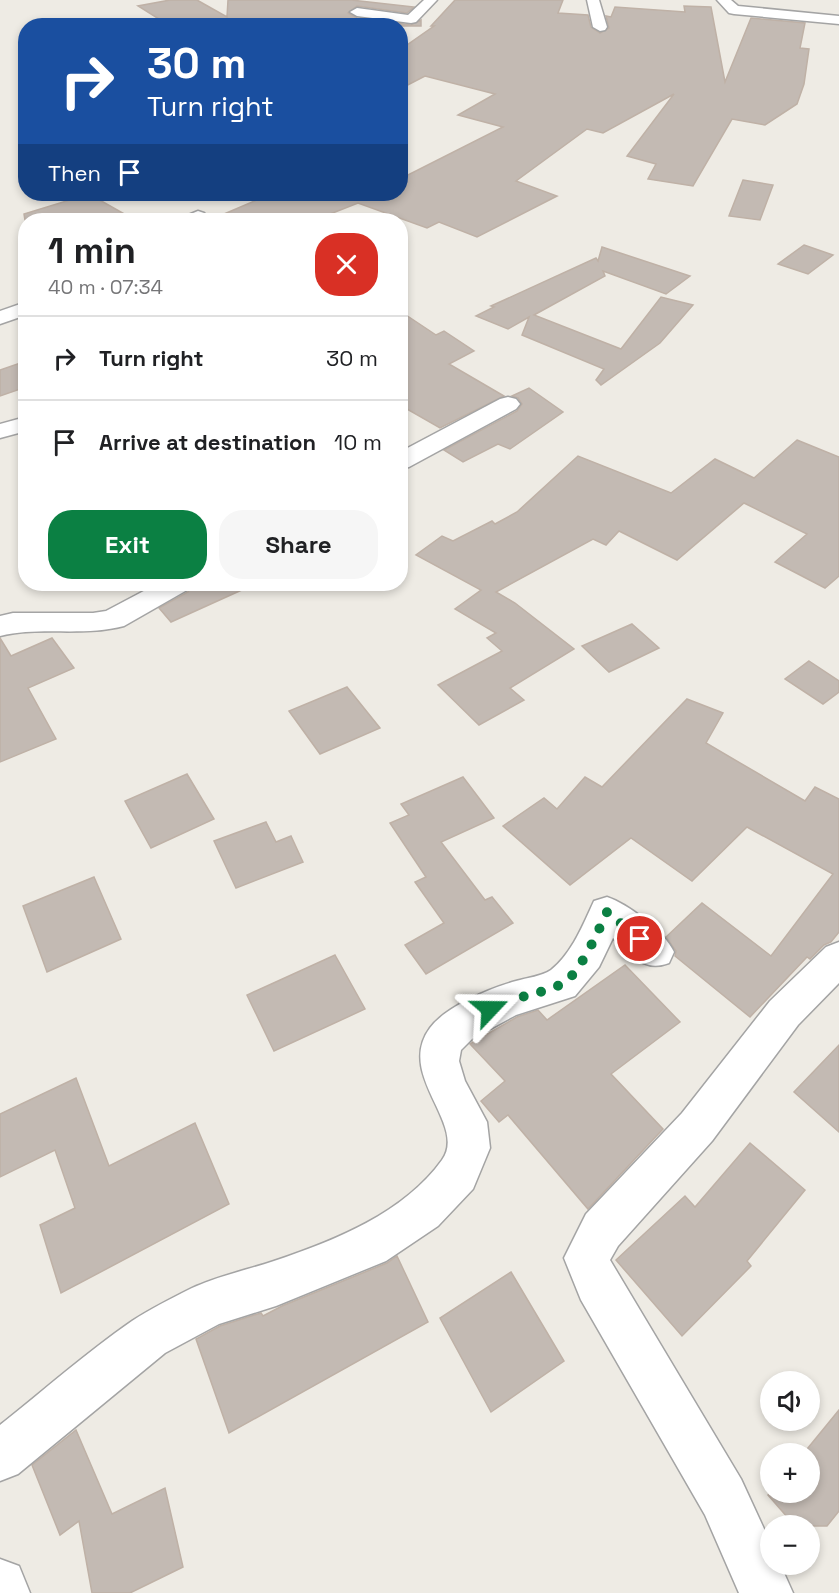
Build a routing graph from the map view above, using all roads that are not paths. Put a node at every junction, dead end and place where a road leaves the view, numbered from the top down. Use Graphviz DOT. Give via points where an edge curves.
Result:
graph roads {
  1 [pos="431,0"];
  2 [pos="593,0"];
  3 [pos="723,0"];
  4 [pos="357,12"];
  5 [pos="403,18"];
  6 [pos="408,19"];
  7 [pos="839,20"];
  8 [pos="600,27"];
  9 [pos="18,311"];
  10 [pos="0,318"];
  11 [pos="507,404"];
  12 [pos="408,458"];
  13 [pos="164,591"];
  14 [pos="0,626"];
  15 [pos="656,952"];
  16 [pos="839,958"];
  17 [pos="0,1456"];
  18 [pos="0,1585"];
  19 [pos="3,1593"];
  20 [pos="766,1593"];
  1 -- 6 [label="street"];
  2 -- 8 [label="street"];
  3 -- 7 [label="street" via="734,10"];
  4 -- 5 [label="street"];
  9 -- 10 [label="street"];
  11 -- 12 [label="street"];
  13 -- 14 [label="street" via="114,618 93,623"];
  15 -- 17 [label="street" via="607,912 586,956 562,984 506,1000 458,1026 443,1041 439,1061 447,1088 466,1122 469,1148 458,1174 423,1211 370,1245 276,1283 209,1304 149,1337"];
  16 -- 20 [label="street" via="784,1013 697,1127 602,1230 586,1258 597,1284 723,1497"];
  18 -- 19 [label="street"];
}
